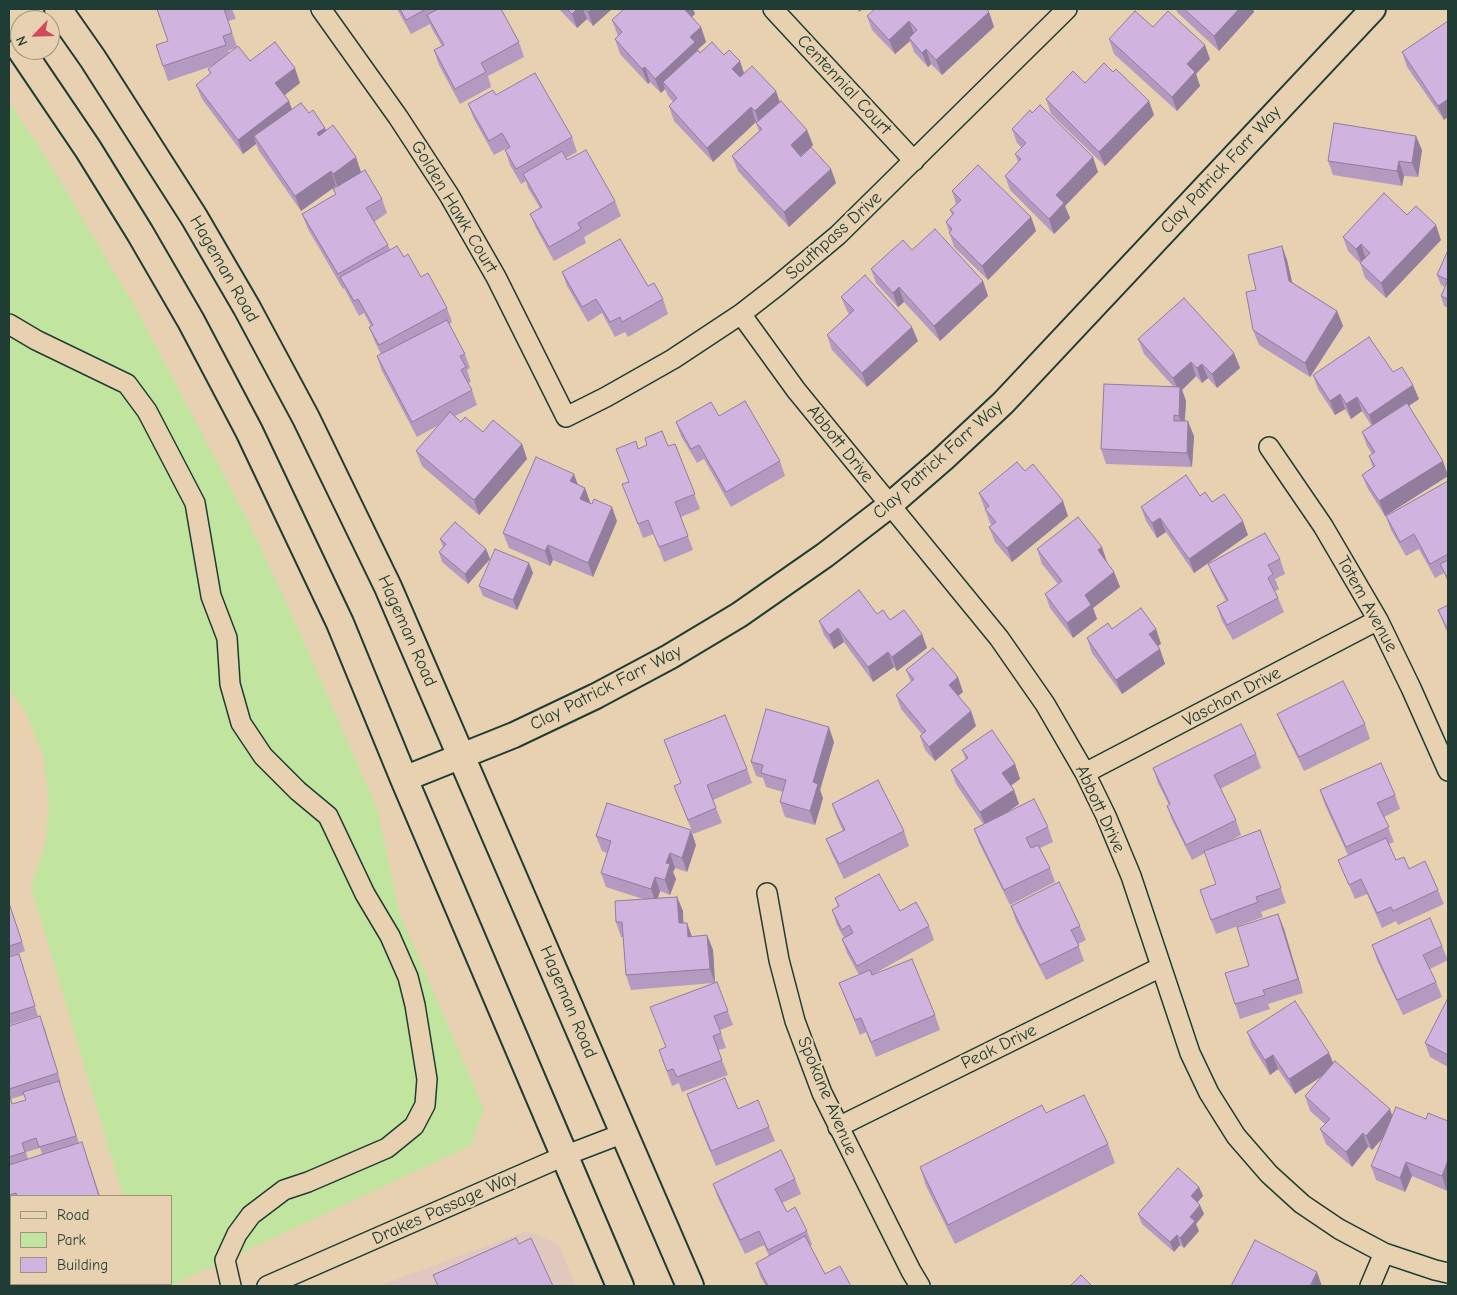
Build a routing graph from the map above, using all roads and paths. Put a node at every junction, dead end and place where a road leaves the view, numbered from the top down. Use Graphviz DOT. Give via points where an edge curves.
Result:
graph roads {
  1 [pos="58,9"];
  2 [pos="321,9"];
  3 [pos="774,9"];
  4 [pos="1067,9"];
  5 [pos="1373,9"];
  6 [pos="27,60"];
  7 [pos="914,161"];
  8 [pos="741,314"];
  9 [pos="9,324"];
  10 [pos="566,418"];
  11 [pos="1269,448"];
  12 [pos="890,505"];
  13 [pos="1378,620"];
  14 [pos="462,757"];
  15 [pos="1448,771"];
  16 [pos="1085,773"];
  17 [pos="404,779"];
  18 [pos="767,892"];
  19 [pos="1161,967"];
  20 [pos="838,1128"];
  21 [pos="624,1133"];
  22 [pos="564,1156"];
  23 [pos="1384,1253"];
  24 [pos="1448,1273"];
  25 [pos="231,1286"];
  26 [pos="267,1286"];
  27 [pos="620,1286"];
  28 [pos="690,1286"];
  29 [pos="920,1286"];
  30 [pos="1370,1286"];
  1 -- 14 [label="main road, Hageman Road" via="161,164 252,316 306,418 388,587"];
  2 -- 10 [label="street, Golden Hawk Court" via="450,195 496,277"];
  3 -- 7 [label="street, Centennial Court"];
  4 -- 7 [label="street, Southpass Drive"];
  5 -- 12 [label="street, Clay Patrick Farr Way" via="1003,403"];
  6 -- 17 [label="main road" via="140,232 249,431 340,623"];
  7 -- 8 [label="street, Southpass Drive" via="838,235"];
  8 -- 10 [label="street, Southpass Drive" via="673,359"];
  8 -- 12 [label="street, Abbott Drive" via="796,390"];
  9 -- 25 [label="street" via="127,384 147,411 195,503 211,596 227,638 230,684 241,723 263,756 328,816 365,894 390,936 408,977 415,1005 427,1079 425,1105 414,1126 387,1148 284,1190 252,1215 225,1260"];
  11 -- 13 [label="street, Totem Avenue" via="1323,526"];
  12 -- 14 [label="street, Clay Patrick Farr Way" via="826,556 669,658 596,696"];
  12 -- 16 [label="street, Abbott Drive" via="999,638 1045,704"];
  13 -- 15 [label="street, Totem Avenue"];
  13 -- 16 [label="street, Vaschon Drive"];
  14 -- 17 [label="street, Clay Patrick Farr Way"];
  14 -- 21 [label="main road, Hageman Road"];
  16 -- 19 [label="street, Abbott Drive" via="1131,876"];
  17 -- 22 [label="main road"];
  18 -- 20 [label="street, Spokane Avenue" via="779,960 795,1022"];
  19 -- 20 [label="street, Peak Drive"];
  19 -- 23 [label="street, Abbott Drive" via="1190,1053 1209,1093 1236,1136 1269,1174 1302,1204"];
  20 -- 29 [label="street, Spokane Avenue"];
  21 -- 22 [label="street, Drakes Passage Way"];
  21 -- 28 [label="main road, Hageman Road"];
  22 -- 26 [label="street, Drakes Passage Way"];
  22 -- 27 [label="main road"];
  23 -- 24 [label="street, Abbott Drive"];
  23 -- 30 [label="street"];
}
